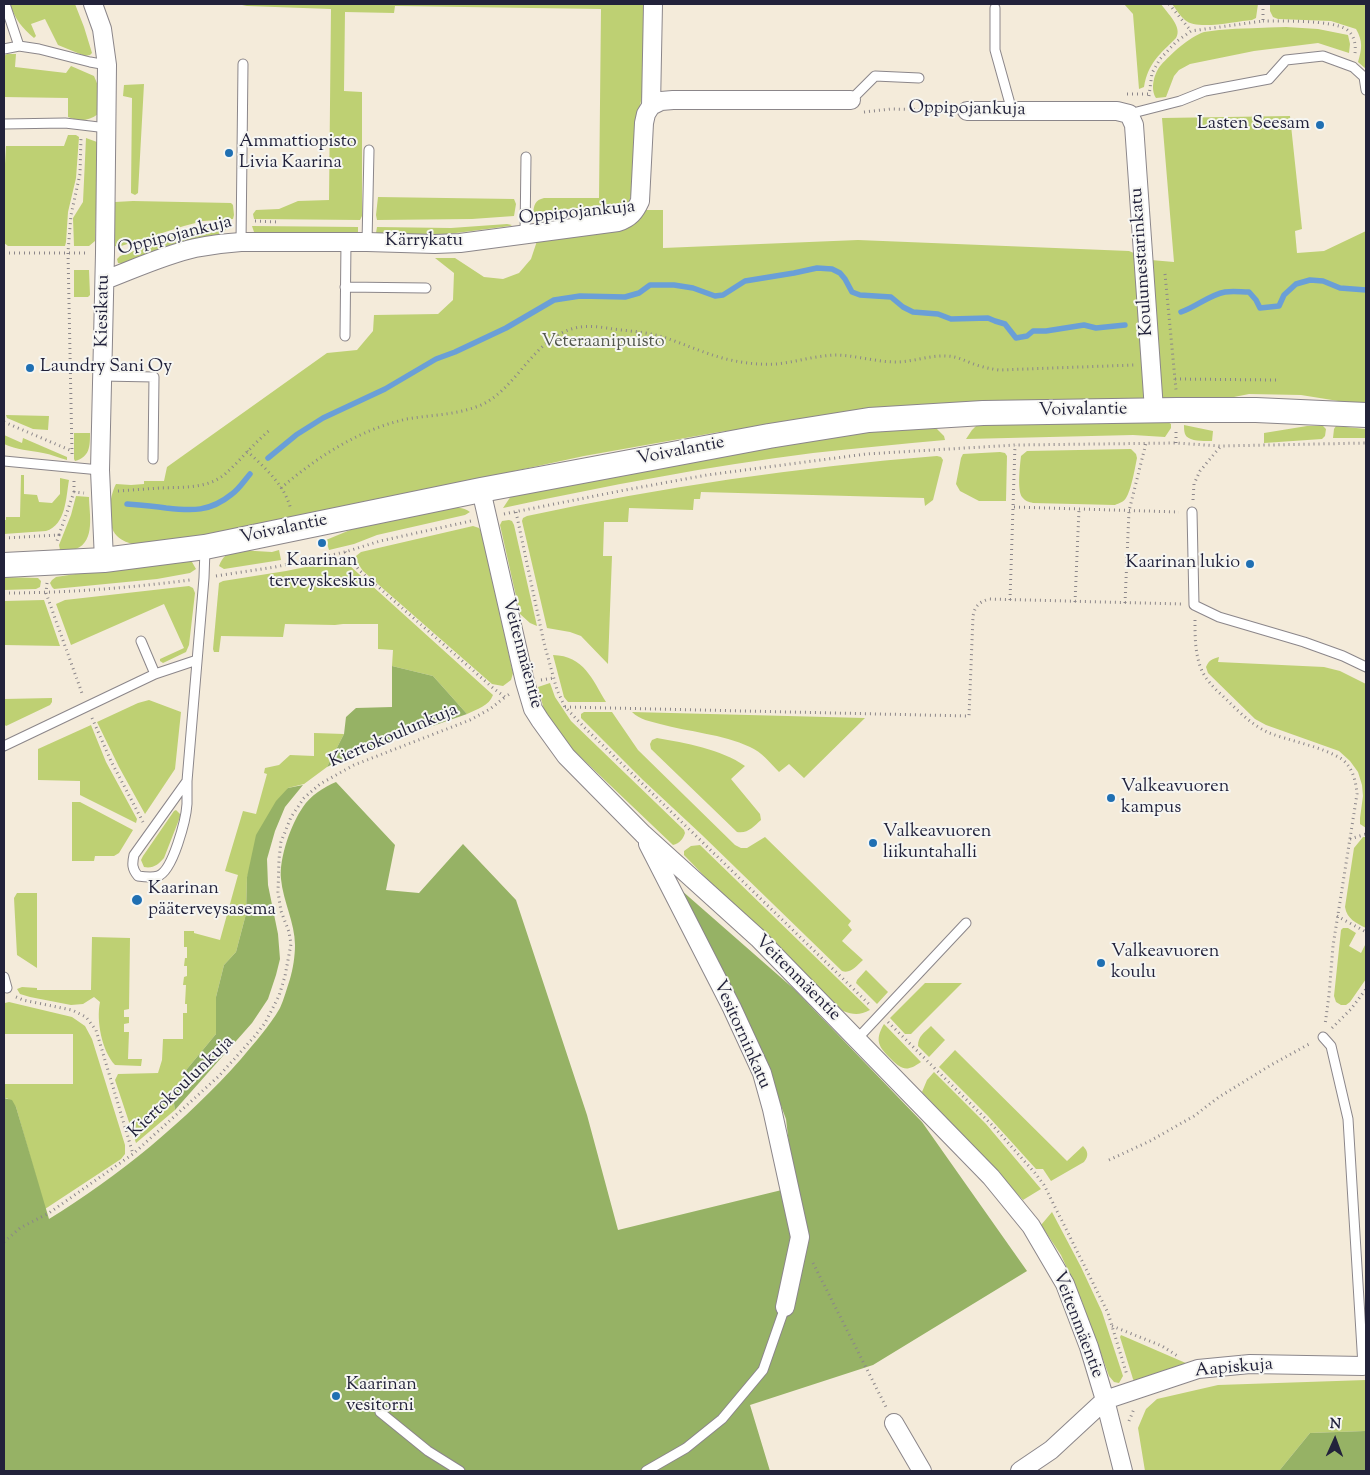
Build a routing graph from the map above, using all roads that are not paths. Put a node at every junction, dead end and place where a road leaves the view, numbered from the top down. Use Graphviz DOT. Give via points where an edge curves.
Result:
graph roads {
  1 [pos="5,4"];
  2 [pos="93,4"];
  3 [pos="652,4"];
  4 [pos="995,8"];
  5 [pos="19,46"];
  6 [pos="4,49"];
  7 [pos="107,64"];
  8 [pos="244,64"];
  9 [pos="919,78"];
  10 [pos="1366,90"];
  11 [pos="651,106"];
  12 [pos="855,106"];
  13 [pos="966,111"];
  14 [pos="1012,111"];
  15 [pos="1129,114"];
  16 [pos="4,124"];
  17 [pos="107,128"];
  18 [pos="369,150"];
  19 [pos="526,157"];
  20 [pos="525,234"];
  21 [pos="241,242"];
  22 [pos="346,242"];
  23 [pos="367,242"];
  24 [pos="104,280"];
  25 [pos="345,287"];
  26 [pos="426,288"];
  27 [pos="345,336"];
  28 [pos="102,376"];
  29 [pos="1154,410"];
  30 [pos="1366,415"];
  31 [pos="153,459"];
  32 [pos="4,461"];
  33 [pos="100,470"];
  34 [pos="481,490"];
  35 [pos="1192,512"];
  36 [pos="205,546"];
  37 [pos="104,560"];
  38 [pos="4,565"];
  39 [pos="140,641"];
  40 [pos="197,660"];
  41 [pos="1366,667"];
  42 [pos="155,674"];
  43 [pos="4,746"];
  44 [pos="187,781"];
  45 [pos="643,834"];
  46 [pos="966,923"];
  47 [pos="4,977"];
  48 [pos="7,988"];
  49 [pos="1323,1037"];
  50 [pos="857,1039"];
  51 [pos="785,1307"];
  52 [pos="1365,1366"];
  53 [pos="1105,1400"];
  54 [pos="380,1412"];
  55 [pos="894,1423"];
  56 [pos="460,1471"];
  57 [pos="646,1471"];
  58 [pos="922,1471"];
  59 [pos="1020,1471"];
  60 [pos="1123,1471"];
  1 -- 5 [label="lane"];
  2 -- 7 [label="street, Kiesikatu" via="102,29"];
  3 -- 11 [label="street, Kärrykatu"];
  4 -- 14 [label="lane" via="995,50"];
  5 -- 6 [label="lane"];
  5 -- 7 [label="lane"];
  7 -- 17 [label="street, Kiesikatu"];
  8 -- 21 [label="lane"];
  9 -- 12 [label="lane" via="875,76"];
  10 -- 15 [label="lane" via="1364,78 1353,67 1324,56 1286,60 1269,79 1205,91"];
  11 -- 12 [label="street" via="673,100"];
  11 -- 20 [label="street, Kärrykatu" via="644,123 640,201 629,218"];
  13 -- 14 [label="street, Oppipojankuja"];
  14 -- 15 [label="street, Oppipojankuja" via="1117,110"];
  15 -- 29 [label="street, Koulumestarinkatu" via="1134,125"];
  16 -- 17 [label="lane" via="64,123"];
  17 -- 24 [label="street, Kiesikatu"];
  18 -- 23 [label="lane"];
  19 -- 20 [label="lane"];
  20 -- 23 [label="street, Kärrykatu" via="460,243"];
  21 -- 22 [label="street, Kärrykatu"];
  21 -- 24 [label="street, Kärrykatu" via="196,248"];
  22 -- 23 [label="street, Kärrykatu"];
  22 -- 25 [label="lane"];
  24 -- 28 [label="street, Kiesikatu"];
  25 -- 26 [label="lane"];
  25 -- 27 [label="lane"];
  28 -- 31 [label="lane" via="154,377"];
  28 -- 33 [label="street, Kiesikatu"];
  29 -- 30 [label="street, Voivalantie"];
  29 -- 34 [label="street, Voivalantie" via="983,413 869,420"];
  32 -- 33 [label="lane"];
  33 -- 37 [label="street, Kiesikatu"];
  34 -- 36 [label="street, Voivalantie"];
  34 -- 45 [label="street, Veitenmäentie" via="534,709 566,756"];
  35 -- 41 [label="lane" via="1194,605 1219,617 1344,656"];
  36 -- 37 [label="street, Voivalantie"];
  36 -- 40 [label="lane"];
  37 -- 38 [label="street, Voivalantie"];
  39 -- 42 [label="lane"];
  40 -- 42 [label="lane"];
  40 -- 44 [label="lane"];
  42 -- 43 [label="lane"];
  44 -- 44 [label="lane" via="134,855 132,864 138,876 160,875 170,862 184,822"];
  45 -- 50 [label="street, Veitenmäentie" via="758,938"];
  45 -- 51 [label="street, Vesitorninkatu" via="762,1073 800,1237"];
  46 -- 50 [label="lane"];
  47 -- 48 [label="lane"];
  49 -- 52 [label="lane" via="1331,1046 1348,1119"];
  50 -- 53 [label="street, Veitenmäentie" via="991,1177 1031,1226 1065,1284"];
  51 -- 57 [label="lane" via="763,1370 722,1419 686,1448"];
  52 -- 53 [label="street, Aapiskuja" via="1250,1364 1198,1369"];
  53 -- 59 [label="street" via="1051,1450"];
  53 -- 60 [label="street, Veitenmäentie"];
  54 -- 56 [label="lane" via="428,1451"];
  55 -- 58 [label="street"];
}
